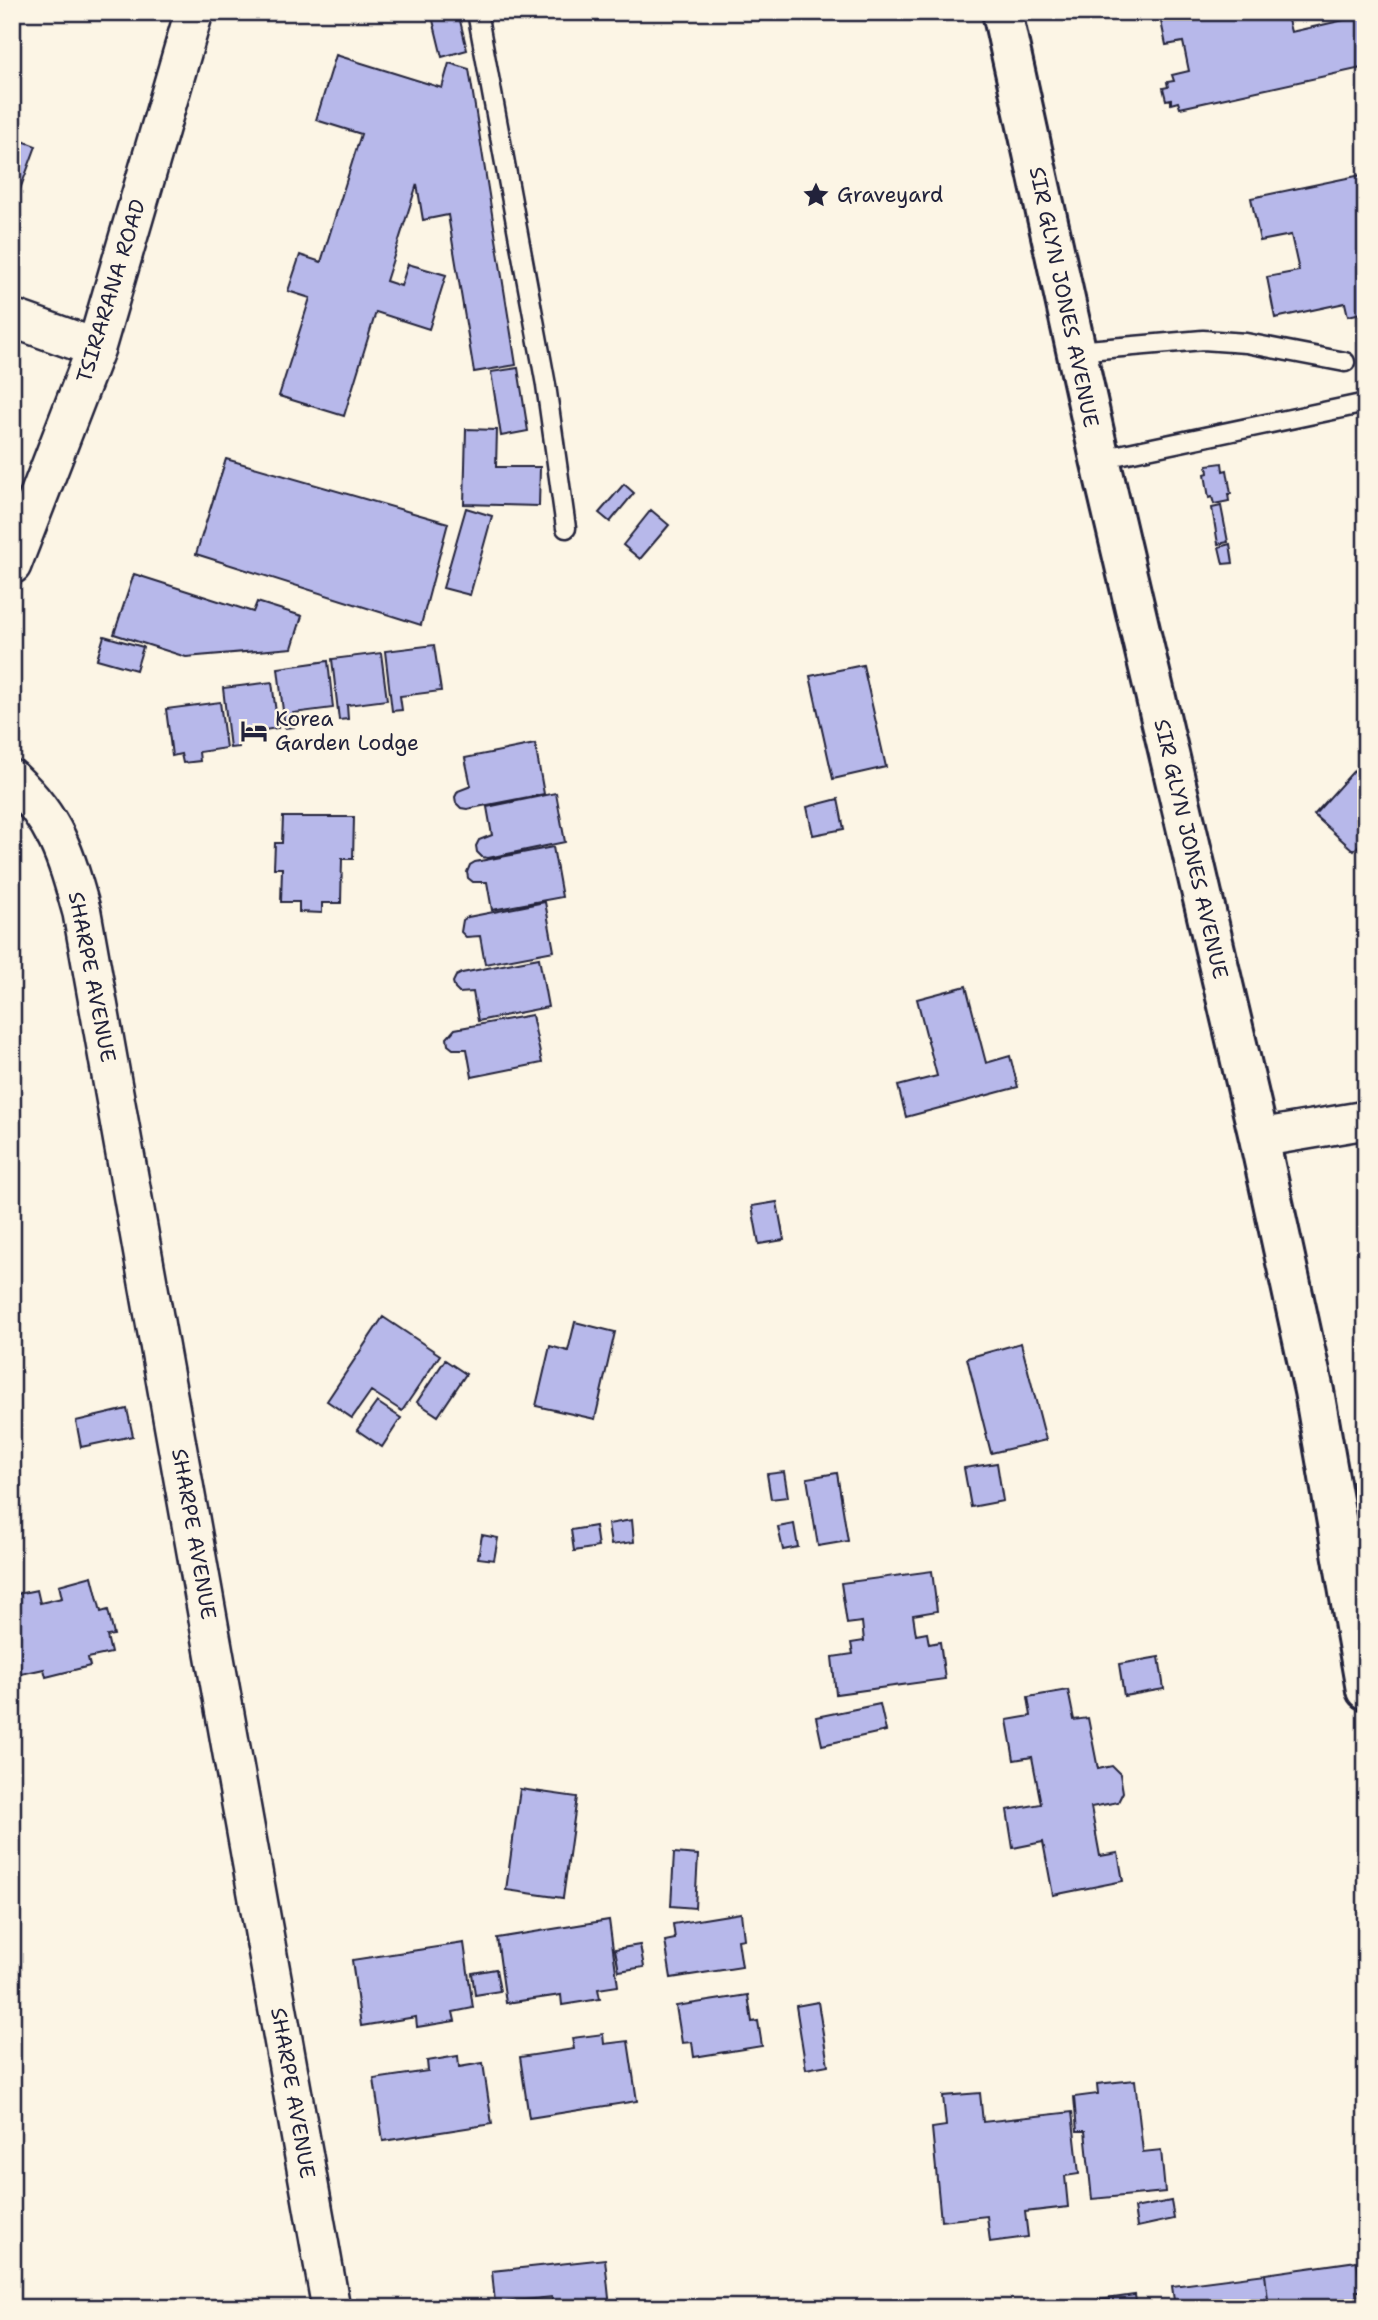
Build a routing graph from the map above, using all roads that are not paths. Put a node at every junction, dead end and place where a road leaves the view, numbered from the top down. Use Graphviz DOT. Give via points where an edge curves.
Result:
graph roads {
  1 [pos="194,12"];
  2 [pos="477,12"];
  3 [pos="1002,12"];
  4 [pos="12,318"];
  5 [pos="96,348"];
  6 [pos="1076,351"];
  7 [pos="1345,362"];
  8 [pos="1366,403"];
  9 [pos="1100,459"];
  10 [pos="566,528"];
  11 [pos="12,565"];
  12 [pos="12,779"];
  13 [pos="1366,1120"];
  14 [pos="1259,1138"];
  15 [pos="1366,1690"];
  16 [pos="331,2308"];
  1 -- 5 [label="street, TSIRARANA ROAD"];
  2 -- 10 [label="lane" via="546,385"];
  3 -- 6 [label="main road, SIR GLYN JONES AVENUE"];
  4 -- 5 [label="street"];
  5 -- 11 [label="street, TSIRARANA ROAD"];
  6 -- 7 [label="lane" via="1203,341 1246,343"];
  6 -- 9 [label="main road, SIR GLYN JONES AVENUE"];
  8 -- 9 [label="lane"];
  9 -- 14 [label="main road, SIR GLYN JONES AVENUE"];
  12 -- 16 [label="street, SHARPE AVENUE" via="34,799 51,825 66,856 82,913"];
  13 -- 14 [label="street"];
  14 -- 15 [label="main road, SIR GLYN JONES AVENUE" via="1314,1391"];
}
